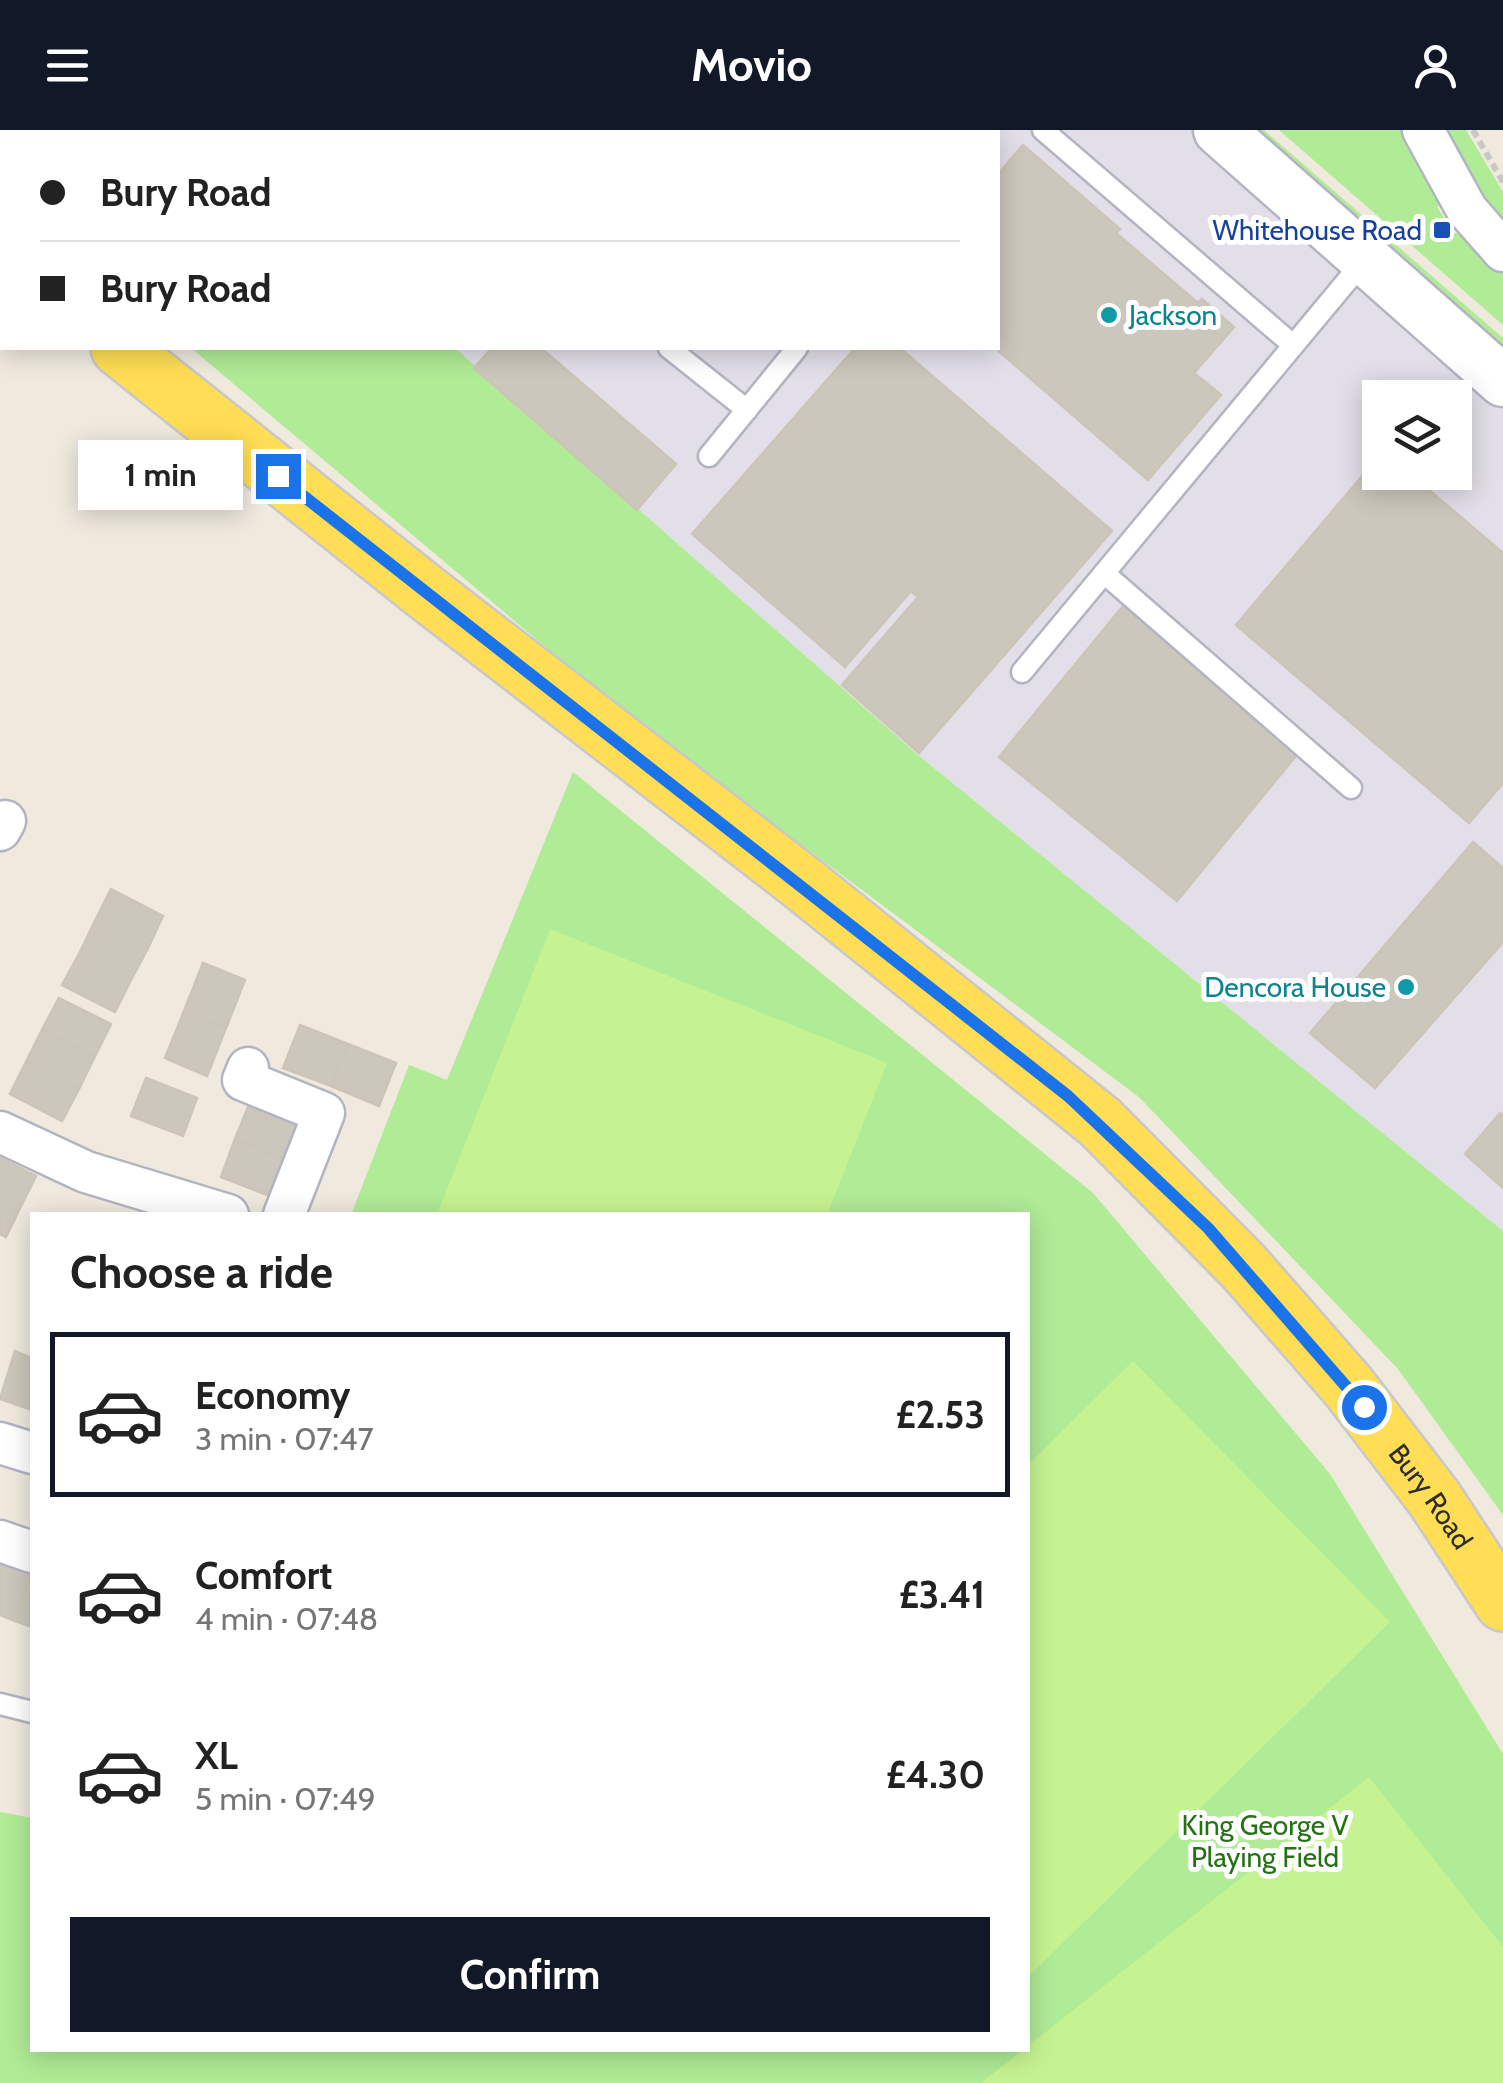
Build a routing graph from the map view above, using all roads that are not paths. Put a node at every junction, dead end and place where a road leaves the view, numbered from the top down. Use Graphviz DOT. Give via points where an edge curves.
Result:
graph roads {
  1 [pos="1042,130"];
  2 [pos="1219,130"];
  3 [pos="1423,130"];
  4 [pos="1503,251"];
  5 [pos="1366,258"];
  6 [pos="1294,346"];
  7 [pos="122,350"];
  8 [pos="671,350"];
  9 [pos="795,350"];
  10 [pos="1503,381"];
  11 [pos="746,410"];
  12 [pos="709,456"];
  13 [pos="1104,574"];
  14 [pos="1022,672"];
  15 [pos="1351,788"];
  16 [pos="248,1068"];
  17 [pos="0,1132"];
  18 [pos="218,1212"];
  19 [pos="285,1212"];
  20 [pos="0,1442"];
  21 [pos="30,1453"];
  22 [pos="0,1541"];
  23 [pos="30,1551"];
  24 [pos="1503,1603"];
  25 [pos="0,1704"];
  26 [pos="30,1712"];
  1 -- 6 [label="lane"];
  2 -- 5 [label="street"];
  3 -- 4 [label="street" via="1467,210"];
  5 -- 6 [label="lane"];
  5 -- 10 [label="street"];
  6 -- 13 [label="lane"];
  7 -- 24 [label="main road, Bury Road" via="1100,1122 1232,1254 1348,1386"];
  8 -- 11 [label="lane"];
  9 -- 11 [label="lane"];
  11 -- 12 [label="lane"];
  13 -- 14 [label="lane"];
  13 -- 15 [label="lane"];
  16 -- 19 [label="street" via="243,1080 324,1113"];
  17 -- 18 [label="street" via="75,1168"];
  20 -- 21 [label="street"];
  22 -- 23 [label="street"];
  25 -- 26 [label="lane"];
}
